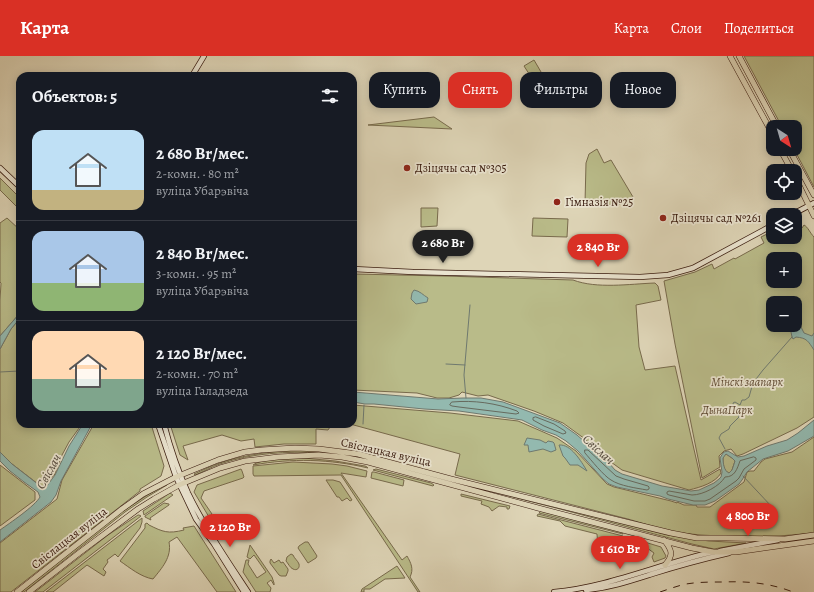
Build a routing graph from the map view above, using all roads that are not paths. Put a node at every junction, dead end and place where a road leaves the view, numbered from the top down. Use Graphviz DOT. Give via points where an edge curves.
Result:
graph roads {
  1 [pos="204,56"];
  2 [pos="730,56"];
  3 [pos="739,56"];
  4 [pos="194,72"];
  5 [pos="773,120"];
  6 [pos="766,122"];
  7 [pos="793,156"];
  8 [pos="0,168"];
  9 [pos="16,183"];
  10 [pos="802,188"];
  11 [pos="814,195"];
  12 [pos="812,204"];
  13 [pos="802,209"];
  14 [pos="814,216"];
  15 [pos="766,229"];
  16 [pos="357,269"];
  17 [pos="159,428"];
  18 [pos="165,428"];
  19 [pos="178,476"];
  20 [pos="181,484"];
  21 [pos="814,535"];
  22 [pos="785,539"];
  23 [pos="664,540"];
  24 [pos="814,541"];
  25 [pos="713,552"];
  26 [pos="736,552"];
  27 [pos="665,565"];
  28 [pos="578,589"];
  29 [pos="17,592"];
  30 [pos="29,592"];
  31 [pos="244,592"];
  32 [pos="248,592"];
  33 [pos="554,592"];
  1 -- 4 [label="main road"];
  2 -- 6 [label="main road"];
  3 -- 5 [label="main road"];
  7 -- 11 [label="main road"];
  8 -- 9 [label="main road"];
  10 -- 12 [label="main road"];
  12 -- 13 [label="main road"];
  12 -- 14 [label="main road"];
  15 -- 16 [label="main road" via="692,268 661,276"];
  17 -- 19 [label="main road" via="169,459"];
  18 -- 19 [label="main road"];
  19 -- 20 [label="main road"];
  19 -- 22 [label="main road, Свіслацкая вуліца" via="245,452 295,448 325,449 371,457 671,533 697,538"];
  19 -- 29 [label="main road, Свіслацкая вуліца" via="143,494 122,509"];
  20 -- 23 [label="main road, Свіслацкая вуліца" via="245,461 312,455 342,457"];
  20 -- 30 [label="main road, Свіслацкая вуліца" via="138,509"];
  20 -- 31 [label="main road" via="196,519"];
  20 -- 32 [label="main road"];
  21 -- 22 [label="main road, Свіслацкая вуліца"];
  22 -- 25 [label="main road"];
  23 -- 25 [label="main road, Свіслацкая вуліца"];
  23 -- 27 [label="main road" via="671,549 670,558"];
  24 -- 26 [label="main road, Свіслацкая вуліца"];
  25 -- 26 [label="main road, Свіслацкая вуліца"];
  25 -- 27 [label="main road"];
  26 -- 28 [label="main road" via="617,585"];
  27 -- 28 [label="main road"];
  28 -- 33 [label="main road"];
}
